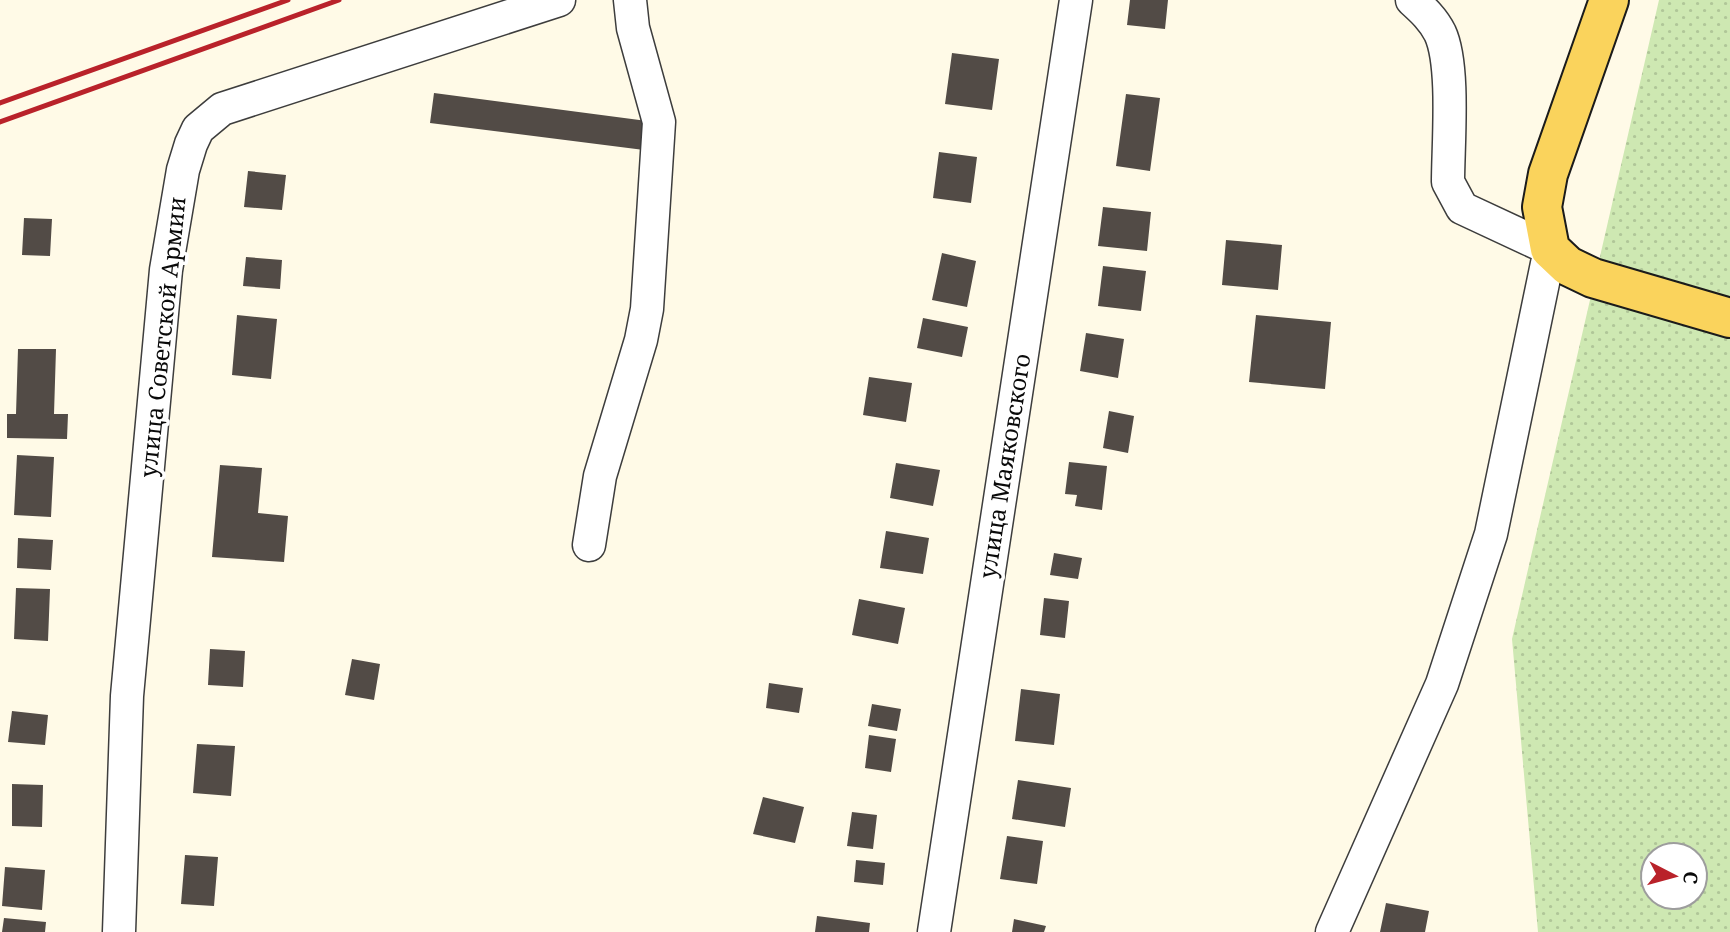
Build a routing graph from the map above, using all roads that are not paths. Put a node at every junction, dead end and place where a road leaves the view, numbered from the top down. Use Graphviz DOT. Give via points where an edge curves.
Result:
graph roads {
  1 [pos="559,0"];
  2 [pos="630,0"];
  3 [pos="1076,0"];
  4 [pos="1412,0"];
  5 [pos="1609,0"];
  6 [pos="1550,249"];
  7 [pos="1730,318"];
  8 [pos="589,545"];
  9 [pos="119,932"];
  10 [pos="934,932"];
  11 [pos="1332,932"];
  1 -- 9 [label="street, улица Советской Армии" via="222,109 198,129 183,170 166,270 127,696"];
  2 -- 8 [label="street" via="633,28 659,122 647,309 600,476"];
  3 -- 10 [label="street, улица Маяковского"];
  4 -- 6 [label="street" via="1429,15 1441,35 1447,61 1448,182 1462,208"];
  5 -- 6 [label="main road" via="1548,174 1542,207"];
  6 -- 7 [label="main road" via="1568,266 1592,278"];
  6 -- 11 [label="street" via="1491,534 1441,684"];
}
